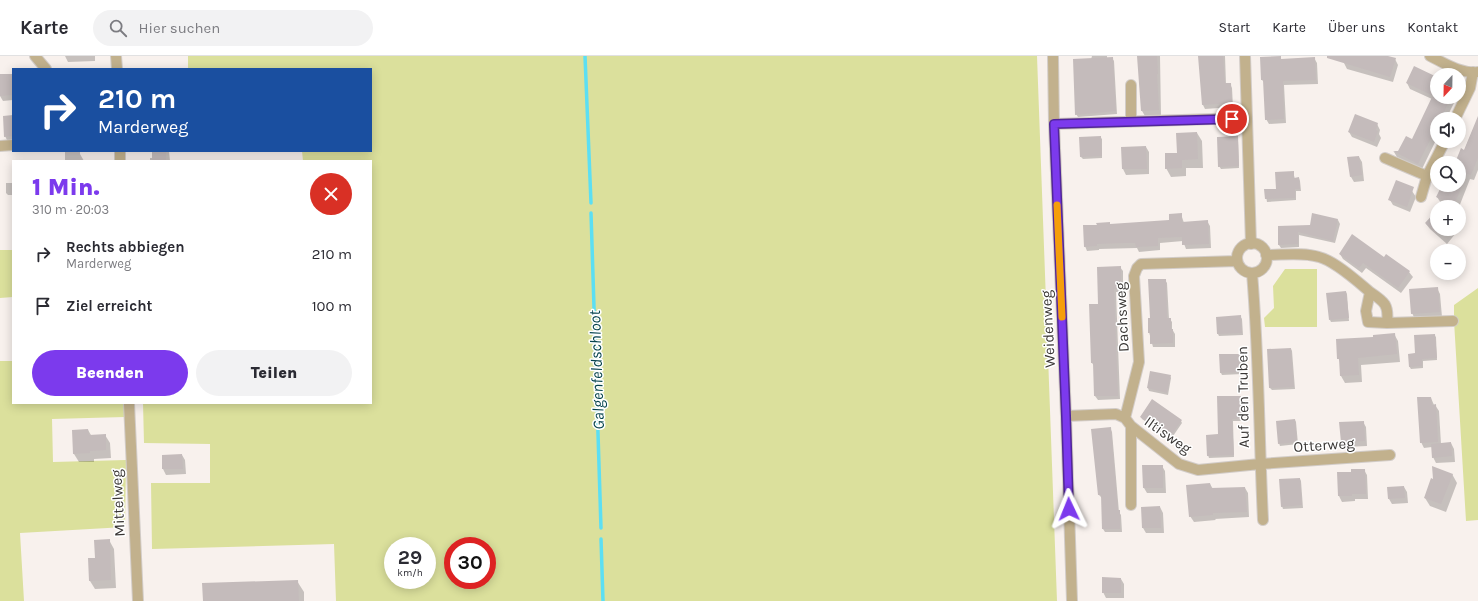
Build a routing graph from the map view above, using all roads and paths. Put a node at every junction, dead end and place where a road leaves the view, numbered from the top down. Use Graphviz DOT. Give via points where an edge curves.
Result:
graph roads {
  1 [pos="35,56"];
  2 [pos="116,56"];
  3 [pos="1053,56"];
  4 [pos="1245,56"];
  5 [pos="1430,56"];
  6 [pos="45,68"];
  7 [pos="116,68"];
  8 [pos="1475,72"];
  9 [pos="1131,85"];
  10 [pos="1458,112"];
  11 [pos="1246,118"];
  12 [pos="1131,122"];
  13 [pos="1054,124"];
  14 [pos="12,145"];
  15 [pos="0,146"];
  16 [pos="1441,148"];
  17 [pos="1385,158"];
  18 [pos="1427,176"];
  19 [pos="1421,197"];
  20 [pos="1251,244"];
  21 [pos="1266,255"];
  22 [pos="1237,260"];
  23 [pos="1252,273"];
  24 [pos="1370,292"];
  25 [pos="1453,320"];
  26 [pos="1387,322"];
  27 [pos="130,404"];
  28 [pos="1066,416"];
  29 [pos="1128,422"];
  30 [pos="1390,455"];
  31 [pos="1260,464"];
  32 [pos="1131,505"];
  33 [pos="1263,520"];
  34 [pos="138,601"];
  35 [pos="1072,601"];
  1 -- 6 [label="street"];
  2 -- 7 [label="street"];
  3 -- 13 [label="street, Weidenweg"];
  4 -- 11 [label="street"];
  5 -- 8 [label="street" via="1461,70"];
  8 -- 10 [label="street"];
  9 -- 12 [label="street"];
  11 -- 12 [label="street"];
  11 -- 20 [label="street"];
  12 -- 13 [label="street"];
  13 -- 28 [label="street, Weidenweg"];
  14 -- 15 [label="street"];
  16 -- 18 [label="street"];
  17 -- 18 [label="street"];
  18 -- 19 [label="street"];
  20 -- 21 [label="street" via="1261,247"];
  20 -- 22 [label="street" via="1240,249"];
  21 -- 23 [label="street" via="1263,268"];
  21 -- 24 [label="street" via="1299,254 1320,257"];
  22 -- 23 [label="street" via="1242,270"];
  22 -- 29 [label="street, Dachsweg" via="1141,264 1137,268 1134,276 1139,362"];
  23 -- 31 [label="street, Auf den Truben"];
  24 -- 26 [label="street" via="1382,300 1388,310"];
  24 -- 26 [label="street" via="1366,311 1368,322"];
  25 -- 26 [label="street"];
  27 -- 34 [label="street, Mittelweg"];
  28 -- 29 [label="street, Iltisweg" via="1116,414"];
  28 -- 35 [label="street, Weidenweg"];
  29 -- 31 [label="street, Iltisweg" via="1179,464 1198,470"];
  29 -- 32 [label="street, Iltisweg"];
  30 -- 31 [label="street, Otterweg"];
  31 -- 33 [label="street, Auf den Truben"];
}
